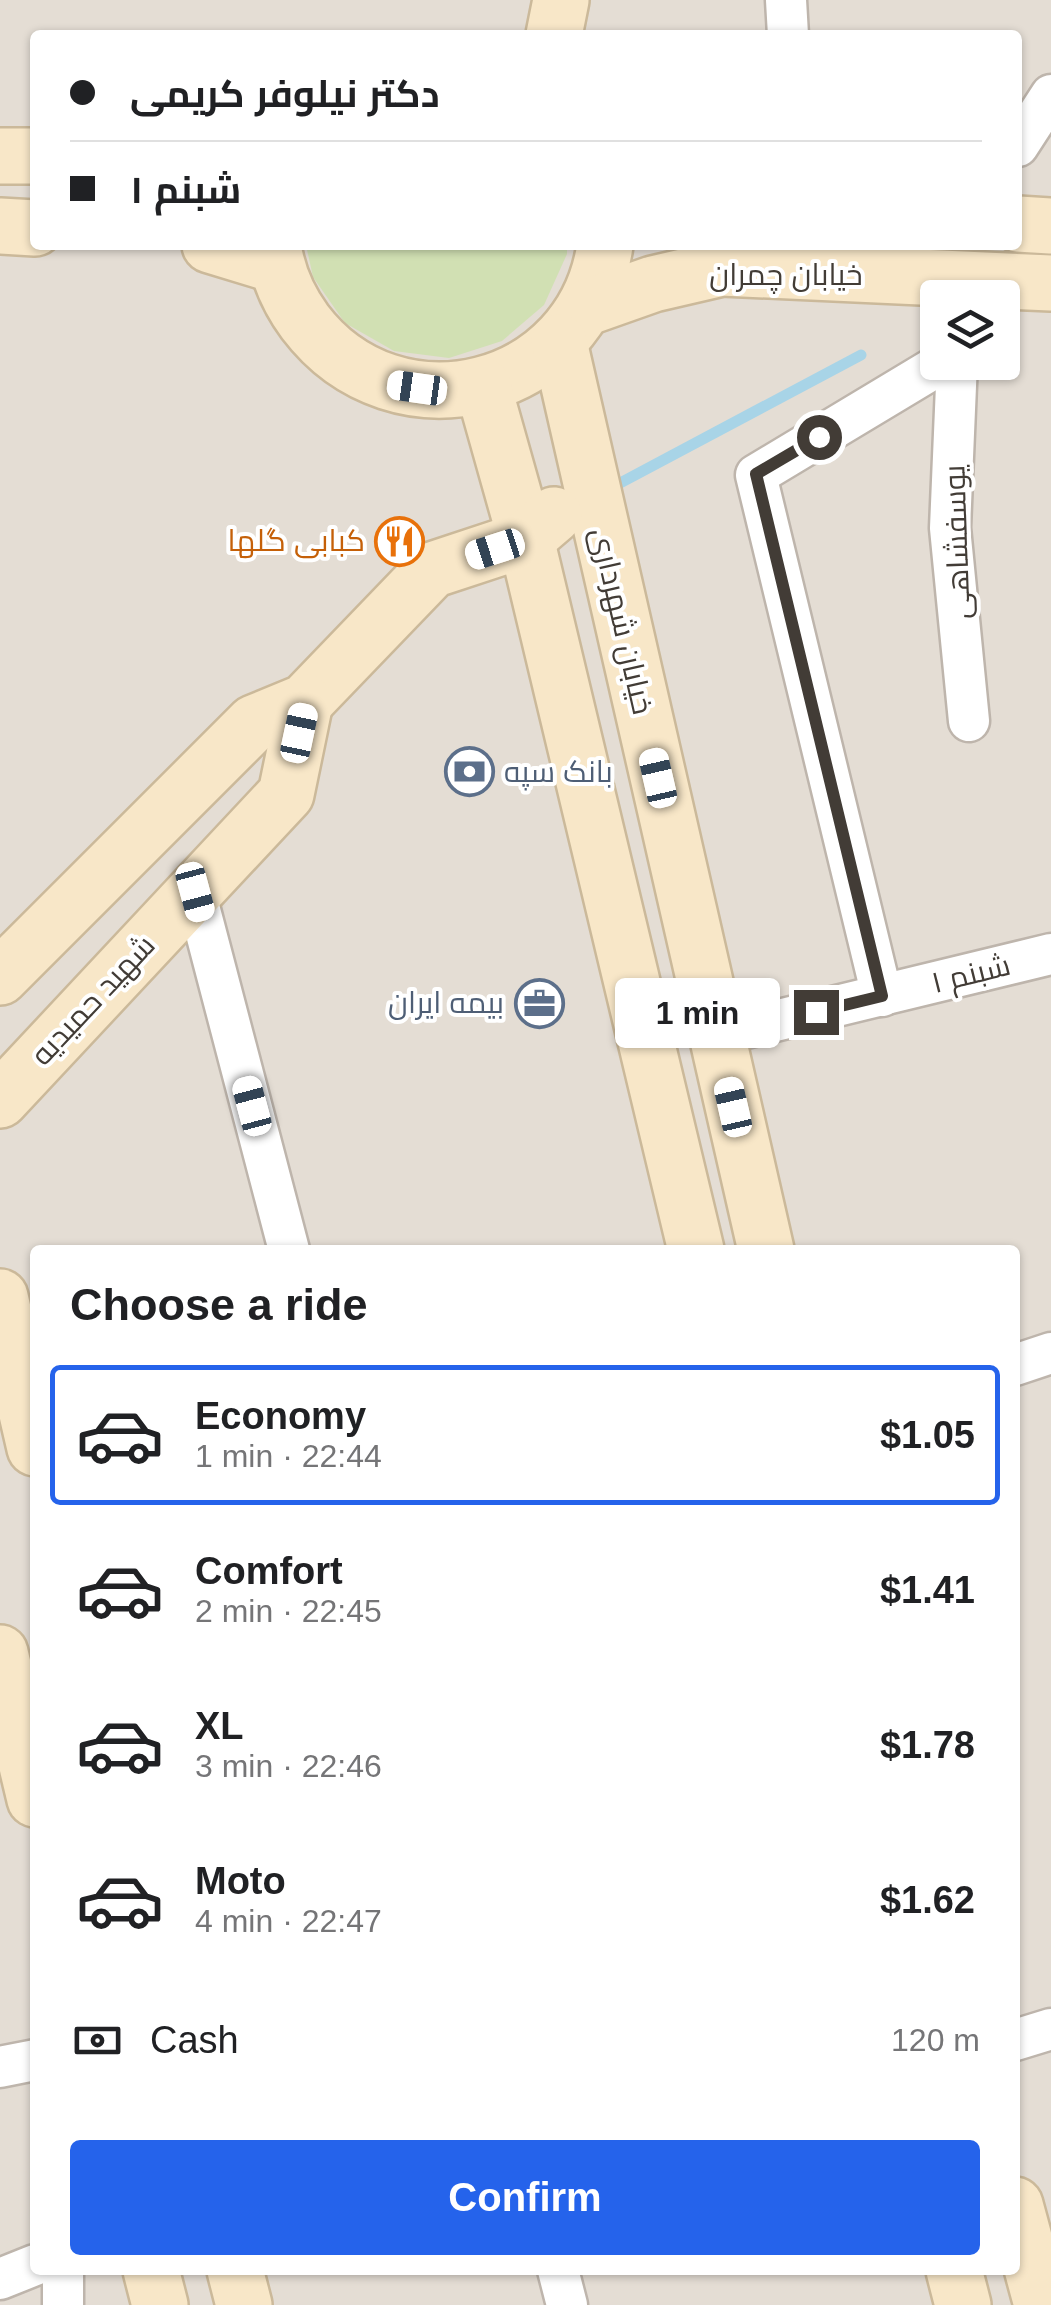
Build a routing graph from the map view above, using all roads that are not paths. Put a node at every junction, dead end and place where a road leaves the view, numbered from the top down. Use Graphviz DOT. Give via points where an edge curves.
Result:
graph roads {
  1 [pos="560,0"];
  2 [pos="786,0"];
  3 [pos="555,30"];
  4 [pos="788,30"];
  5 [pos="1051,95"];
  6 [pos="1022,140"];
  7 [pos="0,156"];
  8 [pos="30,156"];
  9 [pos="1022,224"];
  10 [pos="0,226"];
  11 [pos="1051,226"];
  12 [pos="30,228"];
  13 [pos="242,250"];
  14 [pos="604,250"];
  15 [pos="274,255"];
  16 [pos="1051,283"];
  17 [pos="920,284"];
  18 [pos="1020,285"];
  19 [pos="572,325"];
  20 [pos="920,376"];
  21 [pos="957,380"];
  22 [pos="483,386"];
  23 [pos="590,483"];
  24 [pos="526,539"];
  25 [pos="305,702"];
  26 [pos="969,721"];
  27 [pos="195,892"];
  28 [pos="1051,954"];
  29 [pos="0,977"];
  30 [pos="882,996"];
  31 [pos="717,1035"];
  32 [pos="0,1100"];
  33 [pos="288,1245"];
  34 [pos="695,1245"];
  35 [pos="765,1245"];
  36 [pos="0,1297"];
  37 [pos="1051,1354"];
  38 [pos="1020,1363"];
  39 [pos="30,1426"];
  40 [pos="0,1653"];
  41 [pos="30,1777"];
  42 [pos="1051,2028"];
  43 [pos="1020,2038"];
  44 [pos="30,2061"];
  45 [pos="0,2067"];
  46 [pos="1020,2224"];
  47 [pos="30,2267"];
  48 [pos="64,2275"];
  49 [pos="151,2275"];
  50 [pos="236,2275"];
  51 [pos="559,2275"];
  52 [pos="955,2275"];
  53 [pos="0,2280"];
  54 [pos="62,2305"];
  55 [pos="160,2305"];
  56 [pos="244,2305"];
  57 [pos="567,2305"];
  58 [pos="963,2305"];
  59 [pos="1042,2305"];
  1 -- 3 [label="main road"];
  2 -- 4 [label="street"];
  5 -- 6 [label="street"];
  7 -- 8 [label="main road"];
  9 -- 11 [label="main road"];
  10 -- 12 [label="main road"];
  13 -- 15 [label="main road"];
  14 -- 19 [label="main road"];
  15 -- 22 [label="main road, خیابان چمران" via="293,306 320,341 355,368 395,385 439,391"];
  16 -- 18 [label="main road, خیابان چمران"];
  17 -- 19 [label="main road, خیابان چمران" via="722,268 652,284"];
  19 -- 22 [label="main road, خیابان چمران" via="524,369"];
  19 -- 23 [label="main road, خیابان شهرداری"];
  20 -- 30 [label="street" via="756,474"];
  21 -- 26 [label="street, یوسفشاهی" via="950,528"];
  22 -- 24 [label="main road"];
  23 -- 24 [label="main road"];
  23 -- 31 [label="main road, خیابان شهرداری"];
  24 -- 25 [label="main road" via="432,570"];
  24 -- 34 [label="main road"];
  25 -- 27 [label="main road, شهید حمیدیه" via="286,794"];
  25 -- 29 [label="main road" via="254,723"];
  27 -- 32 [label="main road, شهید حمیدیه"];
  27 -- 33 [label="street"];
  28 -- 30 [label="street, شبنم ۱"];
  30 -- 31 [label="street, شبنم ۱"];
  31 -- 35 [label="main road, خیابان شهرداری"];
  36 -- 39 [label="main road"];
  37 -- 38 [label="street"];
  40 -- 41 [label="main road"];
  42 -- 43 [label="street"];
  44 -- 45 [label="street"];
  46 -- 59 [label="main road"];
  47 -- 53 [label="street"];
  48 -- 54 [label="street"];
  49 -- 55 [label="main road"];
  50 -- 56 [label="main road"];
  51 -- 57 [label="street"];
  52 -- 58 [label="main road"];
}
